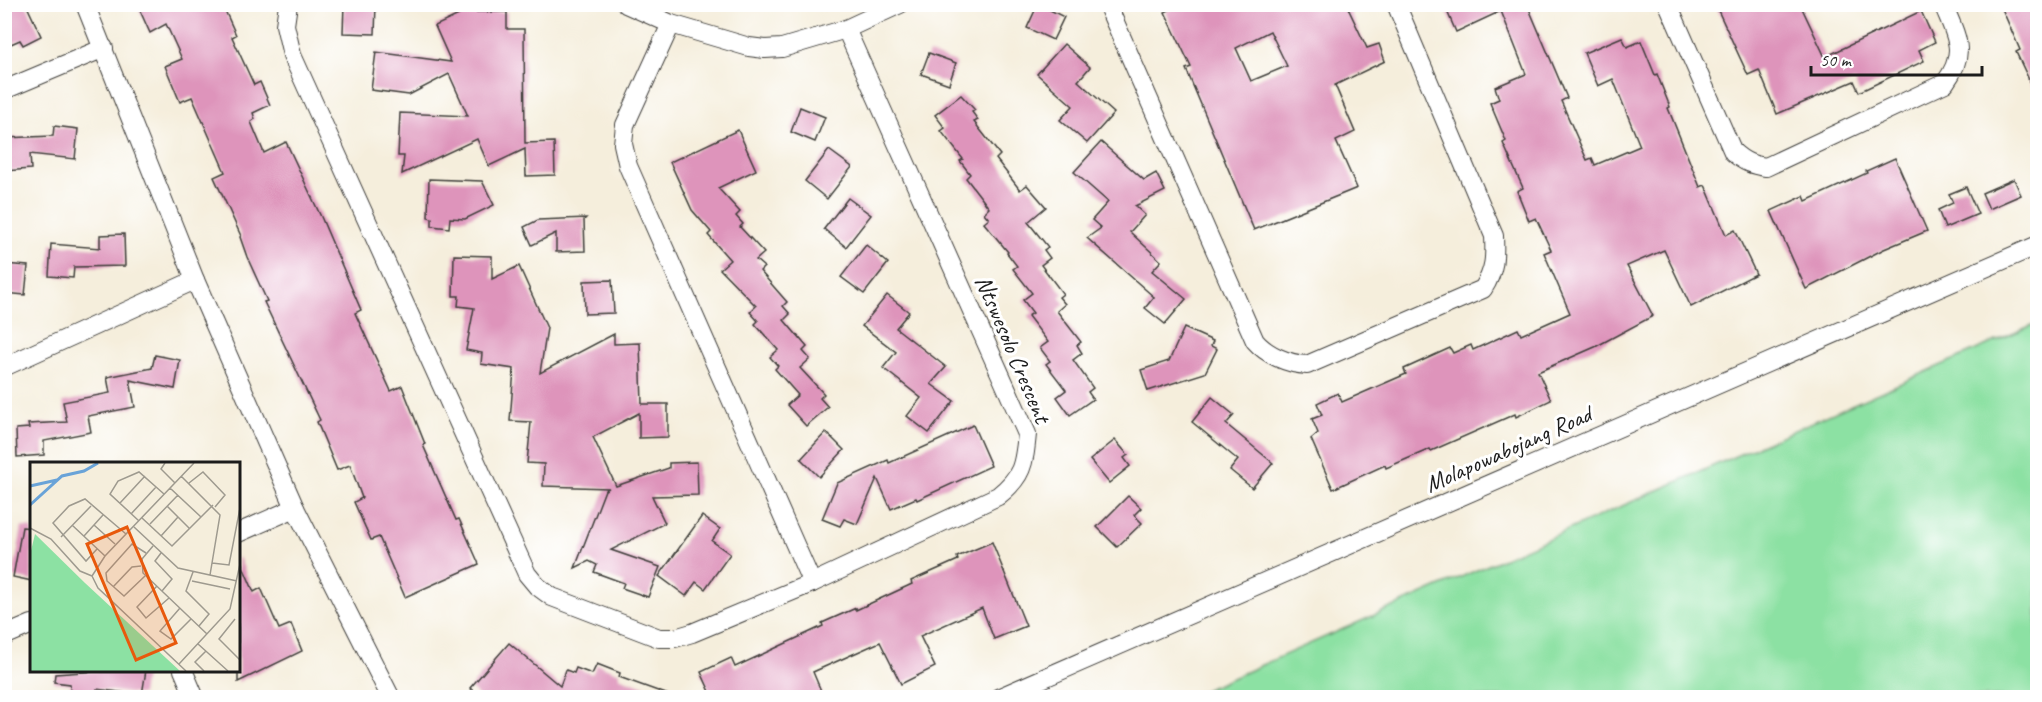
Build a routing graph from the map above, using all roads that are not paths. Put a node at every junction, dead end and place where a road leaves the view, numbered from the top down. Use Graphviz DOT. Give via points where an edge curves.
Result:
graph roads {
  1 [pos="85,4"];
  2 [pos="288,4"];
  3 [pos="626,4"];
  4 [pos="900,4"];
  5 [pos="1107,4"];
  6 [pos="1396,4"];
  7 [pos="1668,4"];
  8 [pos="1943,4"];
  9 [pos="671,24"];
  10 [pos="846,29"];
  11 [pos="104,48"];
  12 [pos="4,90"];
  13 [pos="2037,245"];
  14 [pos="195,280"];
  15 [pos="4,367"];
  16 [pos="295,508"];
  17 [pos="240,532"];
  18 [pos="812,583"];
  19 [pos="30,625"];
  20 [pos="4,636"];
  21 [pos="184,672"];
  22 [pos="195,698"];
  23 [pos="391,698"];
  24 [pos="998,698"];
  1 -- 11 [label="street"];
  2 -- 18 [label="street, Ntswesolo Crescent" via="285,25 292,55 527,574 537,586 552,597 659,638 675,638"];
  3 -- 9 [label="street"];
  4 -- 10 [label="street"];
  5 -- 6 [label="street" via="1255,341 1292,364 1307,365 1483,289 1491,276 1494,236"];
  7 -- 8 [label="street" via="1734,152 1751,165 1766,167 1945,83 1955,64 1958,42"];
  9 -- 10 [label="street" via="765,49 782,48"];
  9 -- 18 [label="street" via="625,125 623,144 628,166"];
  10 -- 18 [label="street, Ntswesolo Crescent" via="1027,434 1024,461 1013,484 998,495"];
  11 -- 12 [label="street"];
  11 -- 14 [label="street"];
  13 -- 24 [label="street, Molapowabojang Road"];
  14 -- 15 [label="street"];
  14 -- 16 [label="street"];
  16 -- 17 [label="street"];
  16 -- 23 [label="street"];
  19 -- 20 [label="street"];
  21 -- 22 [label="street"];
}
